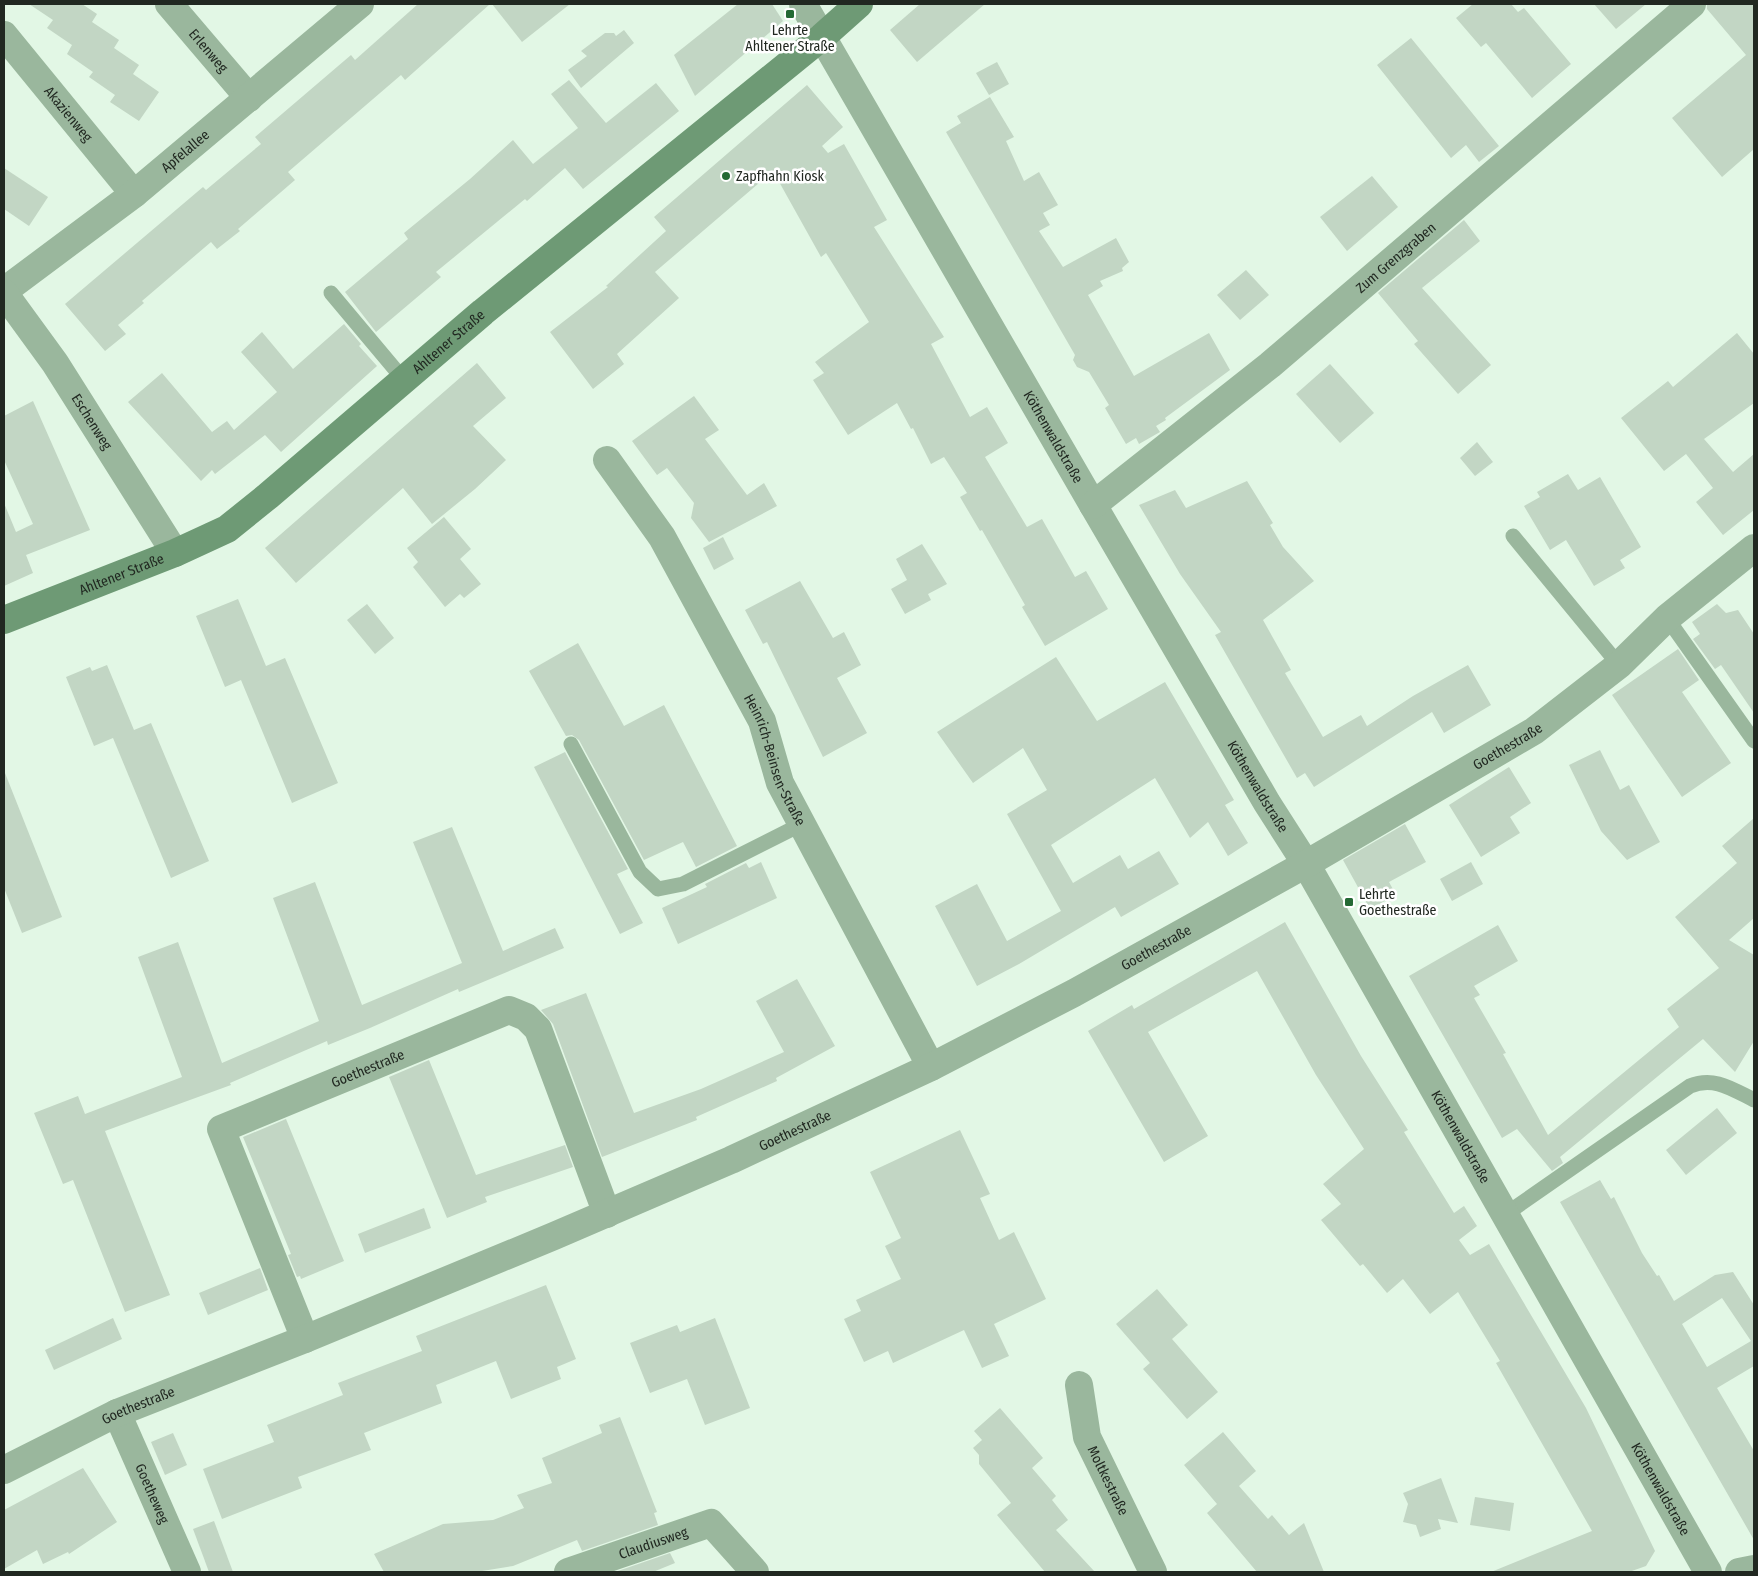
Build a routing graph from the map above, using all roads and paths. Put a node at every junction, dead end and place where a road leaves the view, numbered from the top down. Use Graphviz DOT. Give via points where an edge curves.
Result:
graph roads {
  1 [pos="169,4"];
  2 [pos="360,4"];
  3 [pos="803,4"];
  4 [pos="859,4"];
  5 [pos="1692,4"];
  6 [pos="4,35"];
  7 [pos="822,36"];
  8 [pos="249,98"];
  9 [pos="134,194"];
  10 [pos="4,292"];
  11 [pos="331,293"];
  12 [pos="404,380"];
  13 [pos="607,460"];
  14 [pos="1093,505"];
  15 [pos="1513,536"];
  16 [pos="1754,548"];
  17 [pos="176,553"];
  18 [pos="1667,618"];
  19 [pos="4,620"];
  20 [pos="1619,665"];
  21 [pos="1754,741"];
  22 [pos="571,744"];
  23 [pos="802,824"];
  24 [pos="1306,864"];
  25 [pos="931,1067"];
  26 [pos="1754,1100"];
  27 [pos="607,1214"];
  28 [pos="1506,1214"];
  29 [pos="305,1339"];
  30 [pos="1079,1385"];
  31 [pos="117,1413"];
  32 [pos="4,1470"];
  33 [pos="1754,1570"];
  34 [pos="187,1572"];
  35 [pos="568,1572"];
  36 [pos="755,1572"];
  37 [pos="1153,1572"];
  38 [pos="1708,1572"];
  39 [pos="1739,1572"];
  1 -- 8 [label="street, Erlenweg"];
  2 -- 8 [label="street, Apfelallee"];
  3 -- 7 [label="street, Köthenwaldstraße"];
  4 -- 7 [label="main road, Ahltener Straße"];
  5 -- 14 [label="street, Zum Grenzgraben" via="1270,365"];
  6 -- 9 [label="street, Akazienweg"];
  7 -- 12 [label="main road, Ahltener Straße"];
  7 -- 14 [label="street, Köthenwaldstraße"];
  8 -- 9 [label="street, Apfelallee"];
  9 -- 10 [label="street, Apfelallee"];
  10 -- 17 [label="street, Eschenweg" via="54,363"];
  11 -- 12 [label="lane"];
  12 -- 17 [label="main road, Ahltener Straße" via="227,529"];
  13 -- 23 [label="street, Heinrich-Beinsen-Straße" via="662,537 762,721 780,783"];
  14 -- 24 [label="street, Köthenwaldstraße"];
  15 -- 20 [label="lane"];
  16 -- 18 [label="street, Goethestraße"];
  17 -- 19 [label="main road, Ahltener Straße"];
  18 -- 20 [label="street, Goethestraße"];
  18 -- 21 [label="lane"];
  20 -- 24 [label="street, Goethestraße" via="1534,731"];
  22 -- 23 [label="lane" via="640,872 658,889 683,884"];
  23 -- 25 [label="street, Heinrich-Beinsen-Straße"];
  24 -- 25 [label="street, Goethestraße" via="1164,945"];
  24 -- 28 [label="street, Köthenwaldstraße"];
  25 -- 27 [label="street, Goethestraße"];
  26 -- 28 [label="lane" via="1715,1082 1690,1086"];
  27 -- 29 [label="street, Goethestraße"];
  27 -- 29 [label="street, Goethestraße" via="538,1029 526,1017 509,1010 221,1129"];
  28 -- 38 [label="street, Köthenwaldstraße"];
  29 -- 31 [label="street, Goethestraße"];
  30 -- 37 [label="street, Moltkestraße" via="1086,1437"];
  31 -- 32 [label="street, Goethestraße"];
  31 -- 34 [label="street, Goetheweg"];
  33 -- 39 [label="street"];
  35 -- 36 [label="street, Claudiusweg" via="711,1523"];
}
